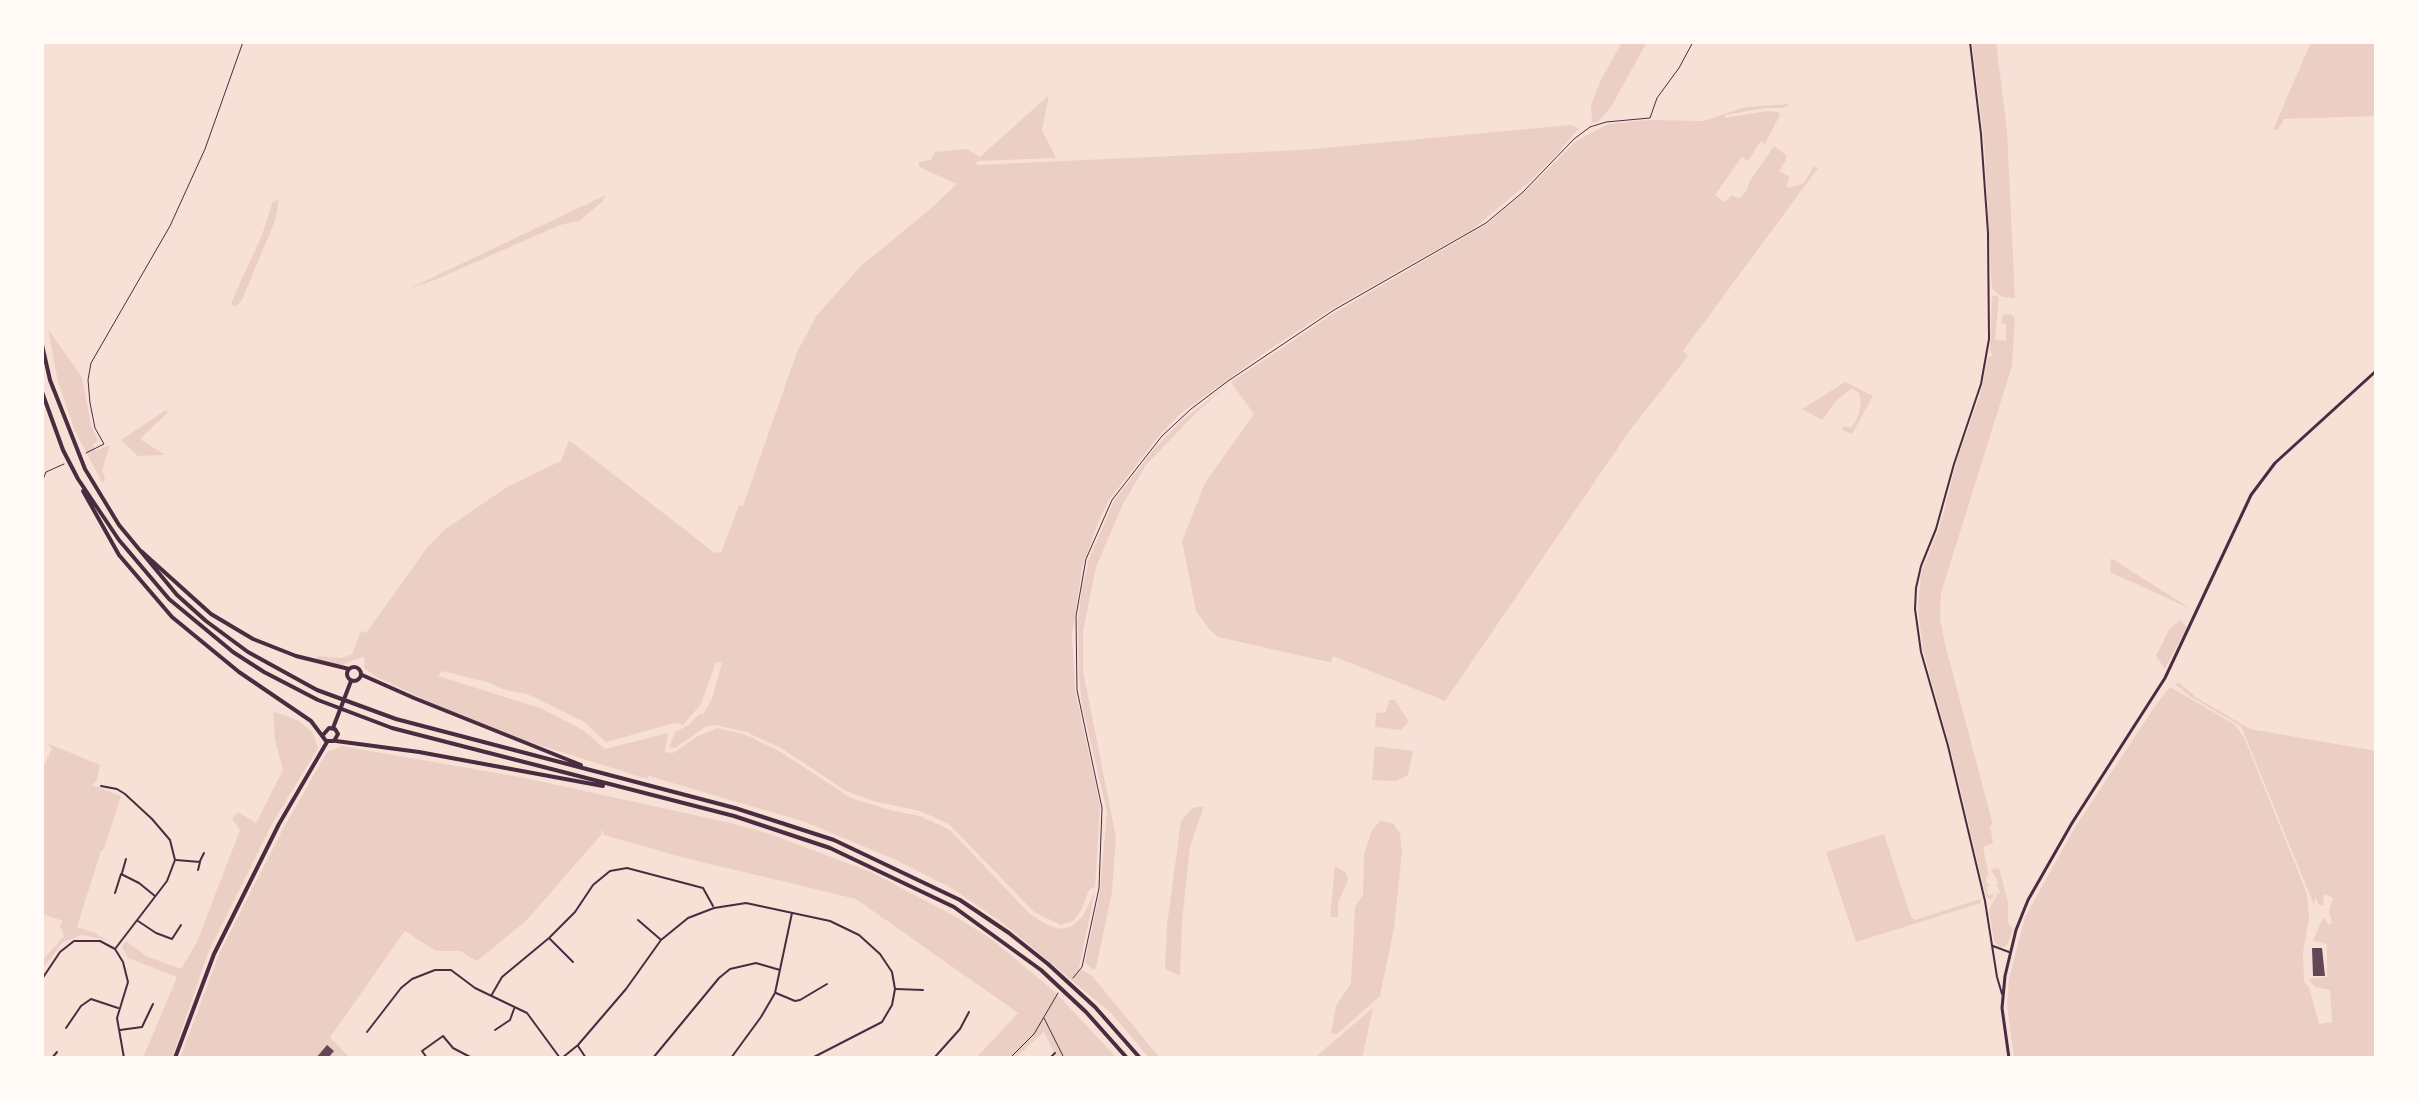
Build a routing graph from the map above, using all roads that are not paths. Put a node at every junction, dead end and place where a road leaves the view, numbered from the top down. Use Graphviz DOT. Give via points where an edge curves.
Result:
graph roads {
  1 [pos="1970,42"];
  2 [pos="42,345"];
  3 [pos="2376,371"];
  4 [pos="42,392"];
  5 [pos="78,479"];
  6 [pos="119,525"];
  7 [pos="349,669"];
  8 [pos="362,675"];
  9 [pos="351,681"];
  10 [pos="333,728"];
  11 [pos="323,735"];
  12 [pos="335,740"];
  13 [pos="327,742"];
  14 [pos="600,773"];
  15 [pos="101,786"];
  16 [pos="629,790"];
  17 [pos="204,853"];
  18 [pos="126,859"];
  19 [pos="175,860"];
  20 [pos="200,862"];
  21 [pos="198,870"];
  22 [pos="121,874"];
  23 [pos="115,893"];
  24 [pos="156,897"];
  25 [pos="714,908"];
  26 [pos="793,912"];
  27 [pos="137,920"];
  28 [pos="638,920"];
  29 [pos="181,925"];
  30 [pos="549,938"];
  31 [pos="172,939"];
  32 [pos="661,940"];
  33 [pos="1993,945"];
  34 [pos="172,946"];
  35 [pos="115,949"];
  36 [pos="2010,953"];
  37 [pos="573,962"];
  38 [pos="780,970"];
  39 [pos="42,979"];
  40 [pos="827,984"];
  41 [pos="895,989"];
  42 [pos="923,990"];
  43 [pos="775,993"];
  44 [pos="2003,995"];
  45 [pos="491,996"];
  46 [pos="153,1004"];
  47 [pos="515,1007"];
  48 [pos="119,1008"];
  49 [pos="969,1012"];
  50 [pos="66,1028"];
  51 [pos="118,1030"];
  52 [pos="495,1030"];
  53 [pos="367,1032"];
  54 [pos="578,1045"];
  55 [pos="57,1052"];
  56 [pos="1055,1053"];
  57 [pos="52,1058"];
  58 [pos="124,1058"];
  59 [pos="175,1058"];
  60 [pos="427,1058"];
  61 [pos="472,1058"];
  62 [pos="561,1058"];
  63 [pos="586,1058"];
  64 [pos="653,1058"];
  65 [pos="731,1058"];
  66 [pos="812,1058"];
  67 [pos="934,1058"];
  68 [pos="1050,1058"];
  69 [pos="1127,1058"];
  70 [pos="1140,1058"];
  71 [pos="2009,1058"];
  1 -- 33 [label="street" via="1988,233 1989,339 1981,384 1921,566 1915,609"];
  2 -- 6 [label="highway" via="80,458"];
  3 -- 36 [label="street" via="2275,463 2251,495 2173,663 2028,900"];
  4 -- 5 [label="highway"];
  5 -- 11 [label="highway" via="119,555 172,617"];
  5 -- 16 [label="highway" via="119,540 169,599 264,672 327,704 392,728"];
  6 -- 7 [label="highway" via="180,588 222,621 276,649"];
  6 -- 14 [label="highway" via="177,595 276,669 396,719"];
  7 -- 8 [label="highway" via="357,667"];
  7 -- 9 [label="highway"];
  8 -- 9 [label="highway"];
  8 -- 14 [label="highway"];
  9 -- 10 [label="highway"];
  10 -- 11 [label="highway"];
  10 -- 12 [label="highway"];
  11 -- 13 [label="highway"];
  12 -- 13 [label="highway"];
  12 -- 16 [label="highway"];
  13 -- 59 [label="highway" via="214,954"];
  14 -- 70 [label="highway" via="834,840 960,900 1048,964"];
  15 -- 19 [label="street" via="117,789 146,813 170,840"];
  16 -- 69 [label="highway" via="734,816 830,848 954,907 1041,970"];
  17 -- 20 [label="street"];
  18 -- 22 [label="street"];
  19 -- 20 [label="street"];
  19 -- 24 [label="street"];
  20 -- 21 [label="street"];
  22 -- 23 [label="street"];
  22 -- 24 [label="street"];
  24 -- 27 [label="street"];
  25 -- 26 [label="street" via="746,903"];
  25 -- 30 [label="street" via="703,888 619,869 593,885"];
  25 -- 32 [label="street" via="688,918"];
  26 -- 38 [label="street"];
  26 -- 41 [label="street" via="859,935 892,972"];
  27 -- 31 [label="street"];
  27 -- 35 [label="street"];
  28 -- 32 [label="street"];
  29 -- 31 [label="street"];
  30 -- 37 [label="street"];
  30 -- 45 [label="street" via="502,977"];
  31 -- 34 [label="street"];
  32 -- 54 [label="street"];
  33 -- 36 [label="street"];
  33 -- 44 [label="street"];
  35 -- 39 [label="street" via="100,941 74,941"];
  35 -- 48 [label="street" via="128,982"];
  36 -- 44 [label="street"];
  38 -- 43 [label="street"];
  38 -- 64 [label="street" via="756,963 730,969"];
  40 -- 43 [label="street" via="795,1001"];
  41 -- 42 [label="street"];
  41 -- 66 [label="street" via="882,1022"];
  43 -- 65 [label="street"];
  44 -- 71 [label="street"];
  45 -- 47 [label="street"];
  45 -- 53 [label="street" via="451,970 421,973 401,988"];
  46 -- 51 [label="street" via="142,1027"];
  47 -- 52 [label="street" via="510,1020"];
  47 -- 62 [label="street" via="527,1013"];
  48 -- 50 [label="street" via="91,999"];
  48 -- 51 [label="street"];
  49 -- 67 [label="street"];
  51 -- 58 [label="street"];
  54 -- 62 [label="street"];
  54 -- 63 [label="street"];
  55 -- 57 [label="street"];
  56 -- 68 [label="street"];
  60 -- 61 [label="street" via="422,1051 443,1036"];
}
